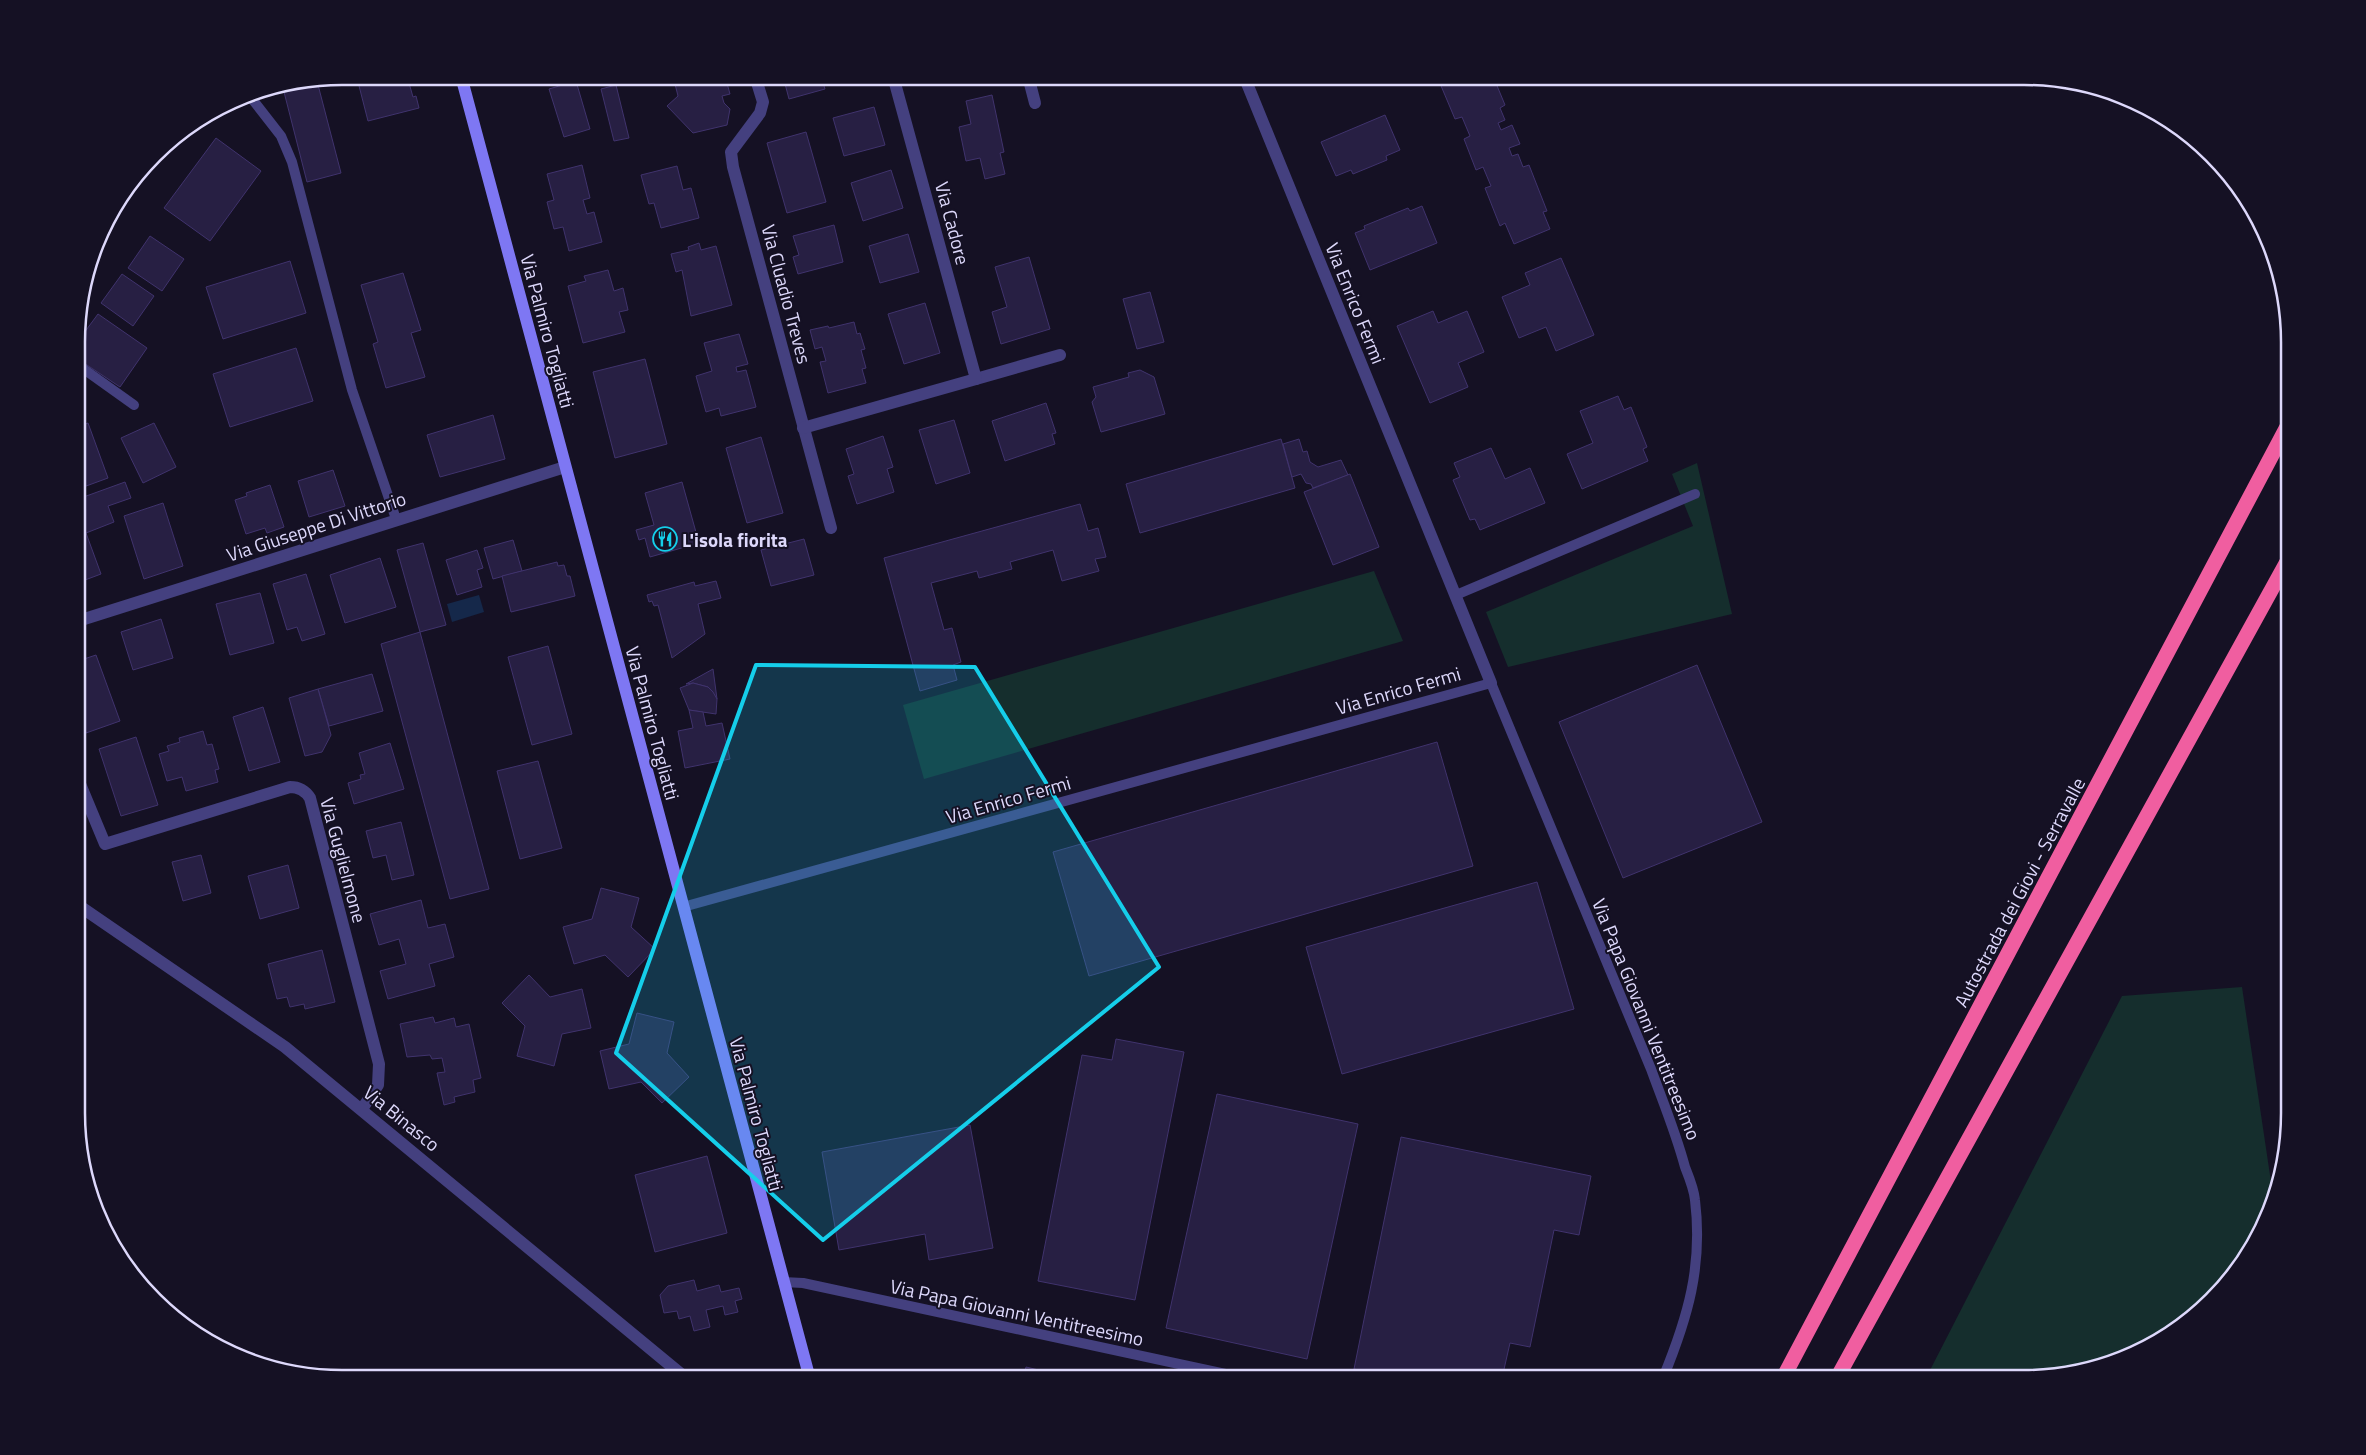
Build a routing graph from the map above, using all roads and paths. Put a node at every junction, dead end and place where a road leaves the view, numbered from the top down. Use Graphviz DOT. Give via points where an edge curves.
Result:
graph roads {
  1 [pos="463,85"];
  2 [pos="758,85"];
  3 [pos="895,85"];
  4 [pos="1030,85"];
  5 [pos="1248,85"];
  6 [pos="254,101"];
  7 [pos="1035,103"];
  8 [pos="1060,355"];
  9 [pos="85,370"];
  10 [pos="976,379"];
  11 [pos="134,404"];
  12 [pos="803,428"];
  13 [pos="2281,438"];
  14 [pos="565,467"];
  15 [pos="1695,494"];
  16 [pos="396,519"];
  17 [pos="831,528"];
  18 [pos="2281,573"];
  19 [pos="1456,595"];
  20 [pos="85,620"];
  21 [pos="1491,683"];
  22 [pos="85,796"];
  23 [pos="683,907"];
  24 [pos="85,910"];
  25 [pos="362,1109"];
  26 [pos="783,1282"];
  27 [pos="676,1370"];
  28 [pos="807,1370"];
  29 [pos="1207,1370"];
  30 [pos="1667,1370"];
  31 [pos="1787,1370"];
  32 [pos="1841,1370"];
  1 -- 14 [label="street, Via Palmiro Togliatti"];
  2 -- 12 [label="street, Via Cluadio Treves" via="763,102 760,113 731,152"];
  3 -- 10 [label="street, Via Cadore"];
  4 -- 7 [label="street"];
  5 -- 19 [label="street, Via Enrico Fermi"];
  6 -- 16 [label="lane" via="281,136 292,162 352,390"];
  8 -- 10 [label="street"];
  9 -- 11 [label="lane"];
  10 -- 12 [label="street"];
  12 -- 17 [label="street, Via Cluadio Treves"];
  13 -- 31 [label="highway, Autostrada dei Giovi - Serravalle"];
  14 -- 16 [label="street, Via Giuseppe Di Vittorio"];
  14 -- 23 [label="street, Via Palmiro Togliatti"];
  15 -- 19 [label="lane"];
  16 -- 20 [label="street, Via Giuseppe Di Vittorio"];
  18 -- 32 [label="highway"];
  19 -- 21 [label="street, Via Enrico Fermi"];
  21 -- 23 [label="lane, Via Enrico Fermi"];
  21 -- 30 [label="lane, Via Papa Giovanni Ventitreesimo" via="1675,1131 1695,1198 1698,1248 1692,1293"];
  22 -- 25 [label="street, Via Guglielmone" via="105,844 290,787 306,793 310,798 379,1064 378,1085"];
  23 -- 26 [label="street, Via Palmiro Togliatti"];
  24 -- 25 [label="street, Via Binasco" via="285,1047"];
  25 -- 27 [label="street, Via Binasco"];
  26 -- 28 [label="street, Via Palmiro Togliatti"];
  26 -- 29 [label="lane, Via Papa Giovanni Ventitreesimo" via="803,1283"];
}
